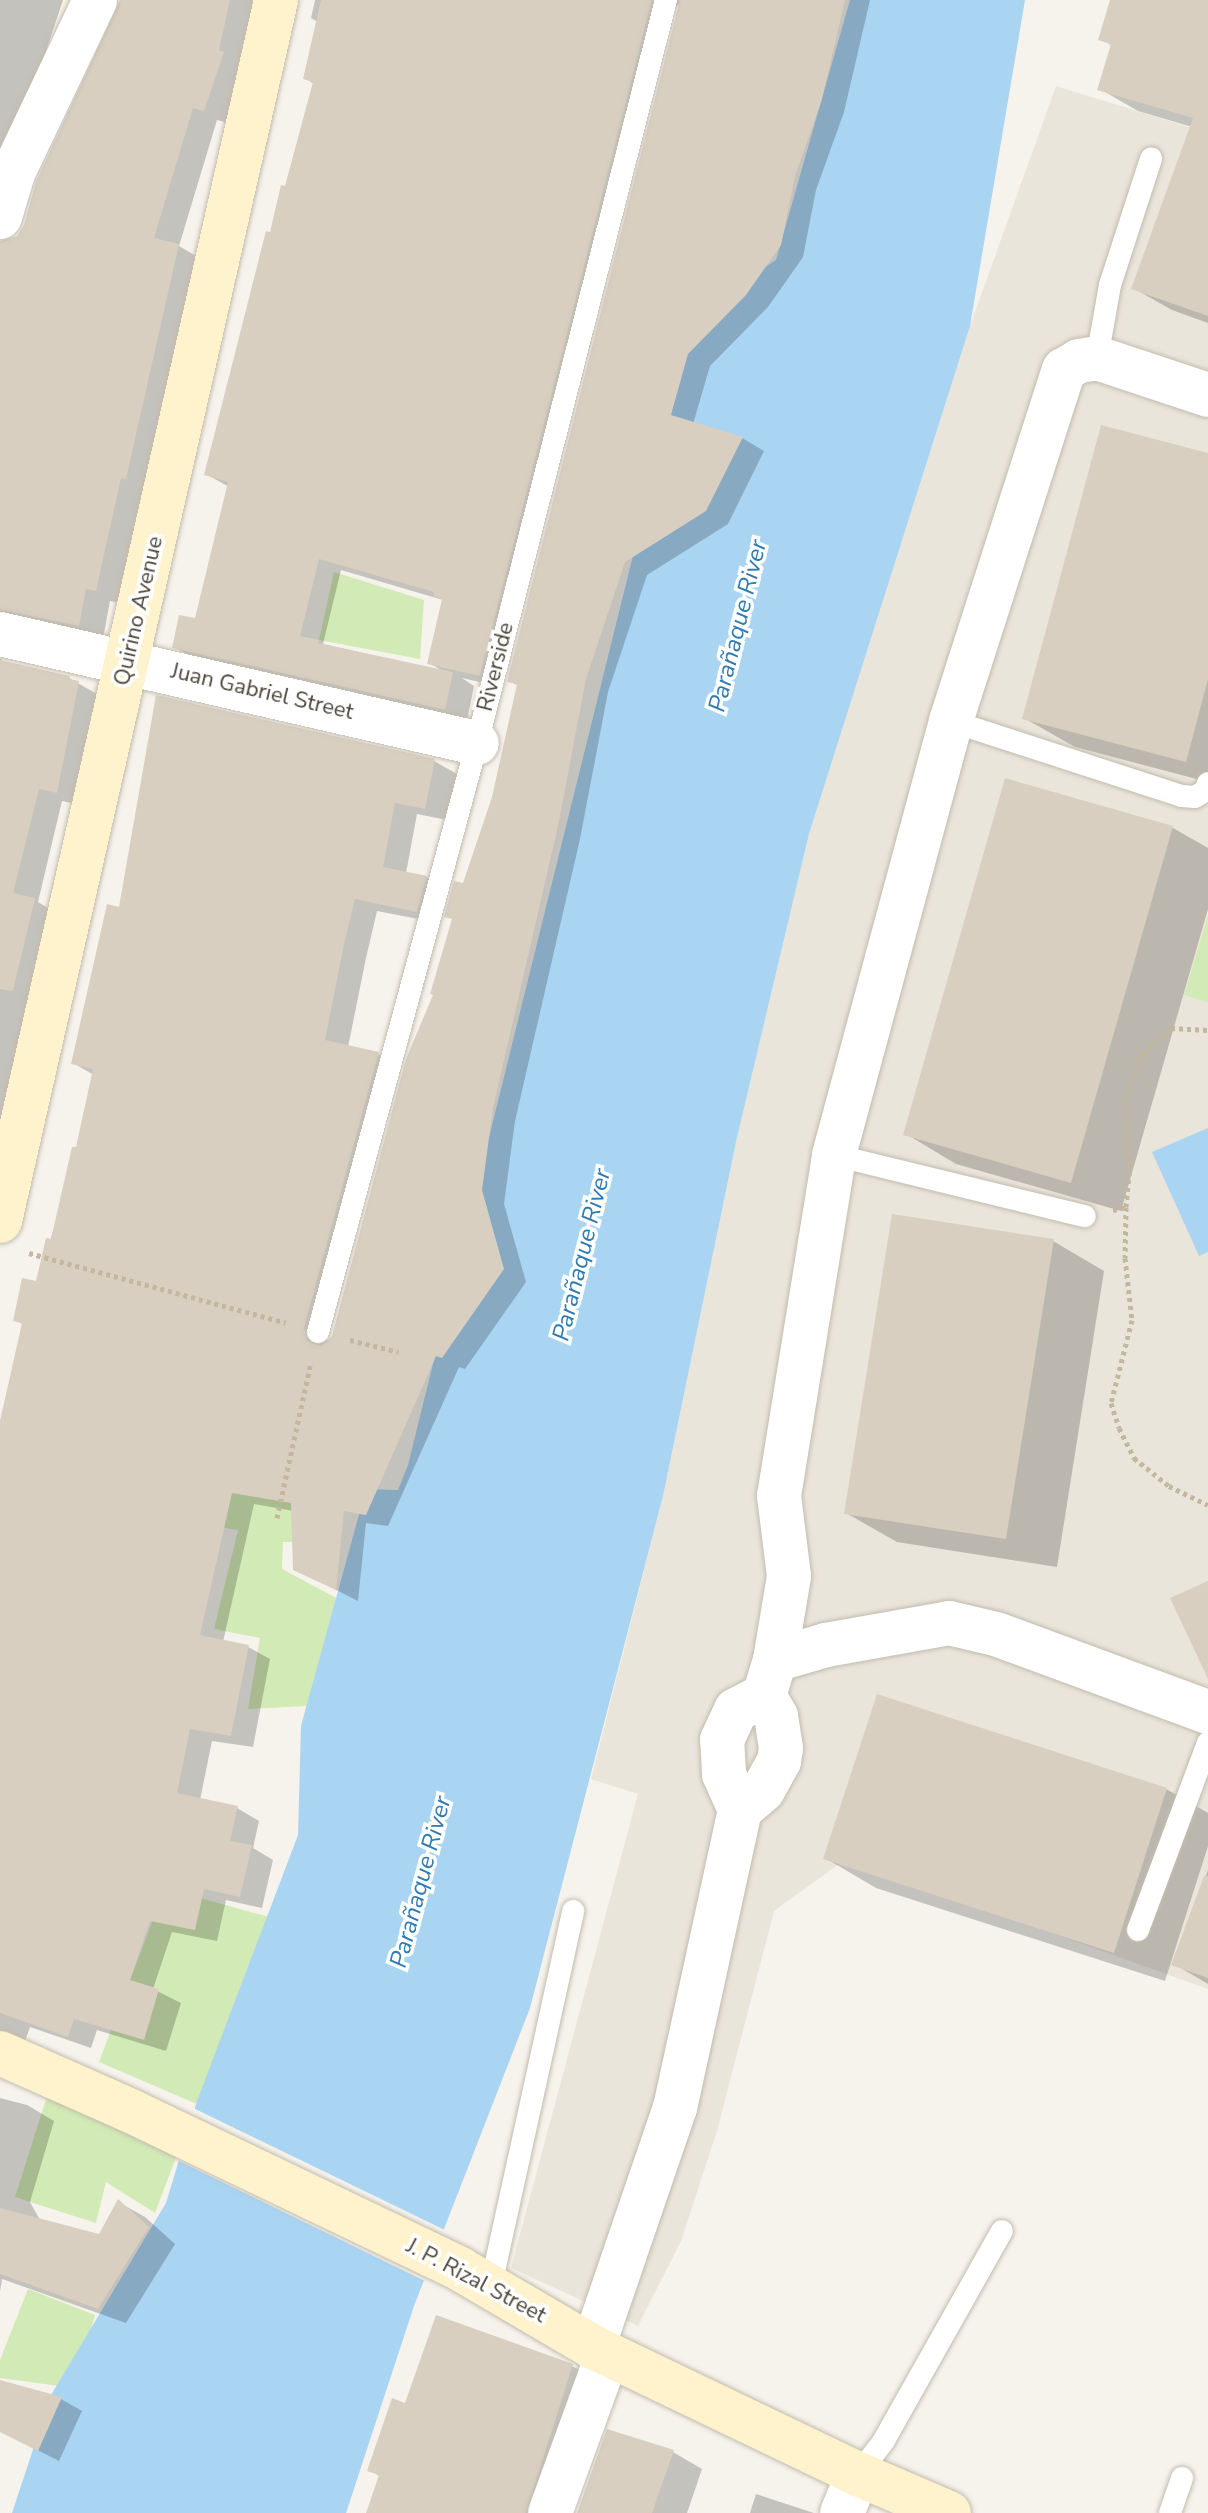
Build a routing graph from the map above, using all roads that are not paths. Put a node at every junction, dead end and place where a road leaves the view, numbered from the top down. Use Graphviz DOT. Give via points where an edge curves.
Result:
graph roads {
  1 [pos="95,0"];
  2 [pos="276,0"];
  3 [pos="666,0"];
  4 [pos="1151,159"];
  5 [pos="0,217"];
  6 [pos="1097,358"];
  7 [pos="1208,395"];
  8 [pos="0,634"];
  9 [pos="128,662"];
  10 [pos="951,721"];
  11 [pos="477,743"];
  12 [pos="1208,783"];
  13 [pos="834,1155"];
  14 [pos="1085,1216"];
  15 [pos="8,1235"];
  16 [pos="318,1332"];
  17 [pos="770,1678"];
  18 [pos="1208,1712"];
  19 [pos="1208,1743"];
  20 [pos="740,1810"];
  21 [pos="573,1911"];
  22 [pos="1138,1930"];
  23 [pos="0,2053"];
  24 [pos="1002,2231"];
  25 [pos="475,2277"];
  26 [pos="600,2350"];
  27 [pos="1182,2478"];
  28 [pos="850,2494"];
  29 [pos="550,2513"];
  30 [pos="949,2513"];
  31 [pos="1170,2513"];
  1 -- 5 [label="street" via="13,173"];
  2 -- 9 [label="main road, Quirino Avenue"];
  3 -- 11 [label="lane, Riverside"];
  4 -- 6 [label="lane" via="1110,285"];
  6 -- 7 [label="street"];
  6 -- 10 [label="street" via="1064,370"];
  8 -- 9 [label="street, Juan Gabriel Street"];
  9 -- 11 [label="street, Juan Gabriel Street"];
  9 -- 15 [label="main road, Quirino Avenue"];
  10 -- 12 [label="lane" via="1182,796 1195,797"];
  10 -- 13 [label="street"];
  11 -- 16 [label="lane, Riverside"];
  13 -- 14 [label="lane"];
  13 -- 17 [label="street" via="779,1496 789,1576"];
  17 -- 18 [label="street" via="826,1645 949,1623 996,1634"];
  17 -- 20 [label="street" via="779,1761 763,1790"];
  17 -- 20 [label="street" via="736,1710 722,1740 724,1774"];
  19 -- 22 [label="lane"];
  20 -- 26 [label="street" via="675,2108"];
  21 -- 25 [label="lane"];
  23 -- 25 [label="main road, J. P. Rizal Street"];
  24 -- 28 [label="lane"];
  25 -- 26 [label="main road, J. P. Rizal Street"];
  26 -- 28 [label="main road, J. P. Rizal Street"];
  26 -- 29 [label="street"];
  27 -- 31 [label="lane"];
  28 -- 30 [label="main road, J. P. Rizal Street"];
}
